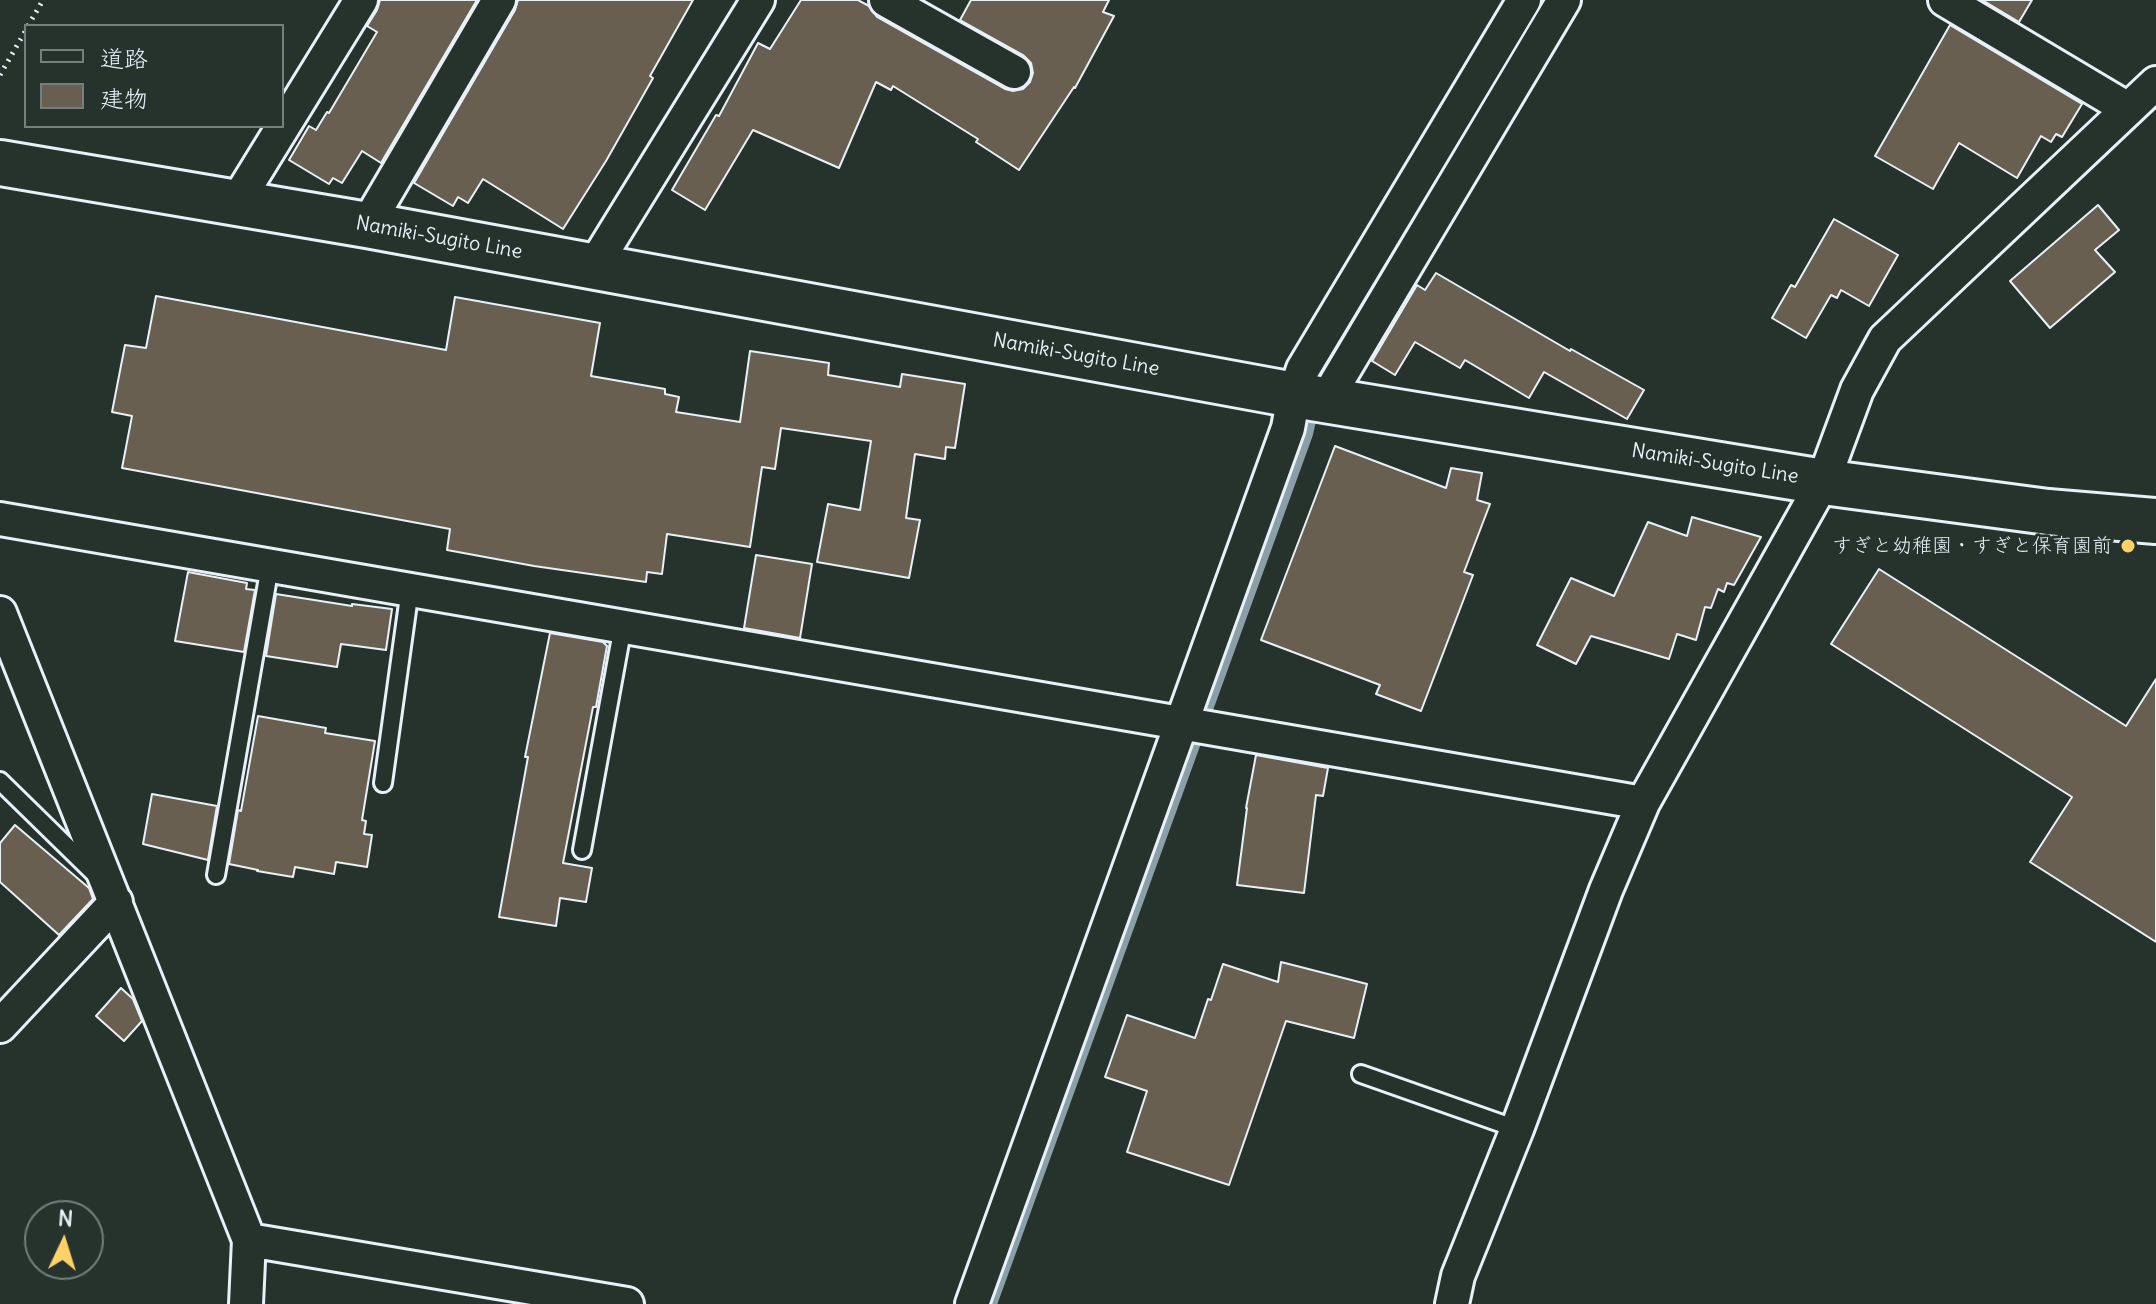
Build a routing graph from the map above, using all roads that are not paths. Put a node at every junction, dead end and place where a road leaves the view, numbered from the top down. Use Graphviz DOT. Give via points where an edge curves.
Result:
graph roads {
  1 [pos="361,0"];
  2 [pos="499,0"];
  3 [pos="758,0"];
  4 [pos="886,0"];
  5 [pos="1524,0"];
  6 [pos="1564,0"];
  7 [pos="1945,0"];
  8 [pos="1014,72"];
  9 [pos="2156,83"];
  10 [pos="2128,109"];
  11 [pos="284,125"];
  12 [pos="282,128"];
  13 [pos="0,163"];
  14 [pos="236,203"];
  15 [pos="367,225"];
  16 [pos="594,266"];
  17 [pos="1310,397"];
  18 [pos="1823,482"];
  19 [pos="0,519"];
  20 [pos="2156,521"];
  21 [pos="270,566"];
  22 [pos="410,589"];
  23 [pos="0,613"];
  24 [pos="623,626"];
  25 [pos="1181,722"];
  26 [pos="0,781"];
  27 [pos="383,783"];
  28 [pos="1643,803"];
  29 [pos="582,850"];
  30 [pos="216,875"];
  31 [pos="112,896"];
  32 [pos="0,1026"];
  33 [pos="1361,1074"];
  34 [pos="1517,1129"];
  35 [pos="249,1240"];
  36 [pos="246,1304"];
  37 [pos="627,1304"];
  38 [pos="972,1304"];
  39 [pos="1452,1304"];
  1 -- 11 [label="street"];
  2 -- 15 [label="street"];
  3 -- 16 [label="street"];
  4 -- 8 [label="street"];
  5 -- 17 [label="street" via="1303,369"];
  6 -- 17 [label="street"];
  7 -- 10 [label="street"];
  9 -- 10 [label="street"];
  10 -- 18 [label="street" via="1885,339 1857,390"];
  12 -- 14 [label="street"];
  13 -- 14 [label="main road, Namiki-Sugito Line"];
  14 -- 15 [label="main road, Namiki-Sugito Line"];
  15 -- 16 [label="main road, Namiki-Sugito Line"];
  16 -- 17 [label="main road, Namiki-Sugito Line"];
  17 -- 18 [label="main road, Namiki-Sugito Line"];
  17 -- 25 [label="street" via="1288,428"];
  18 -- 20 [label="main road, Namiki-Sugito Line"];
  18 -- 28 [label="street"];
  19 -- 21 [label="street"];
  21 -- 22 [label="street"];
  21 -- 30 [label="lane"];
  22 -- 24 [label="street"];
  22 -- 27 [label="lane"];
  23 -- 31 [label="street"];
  24 -- 25 [label="street"];
  24 -- 29 [label="lane"];
  25 -- 28 [label="street"];
  25 -- 38 [label="street"];
  26 -- 31 [label="lane"];
  28 -- 34 [label="street"];
  31 -- 32 [label="street"];
  31 -- 35 [label="street"];
  33 -- 34 [label="lane"];
  34 -- 39 [label="street" via="1458,1276"];
  35 -- 36 [label="street"];
  35 -- 37 [label="street"];
}
